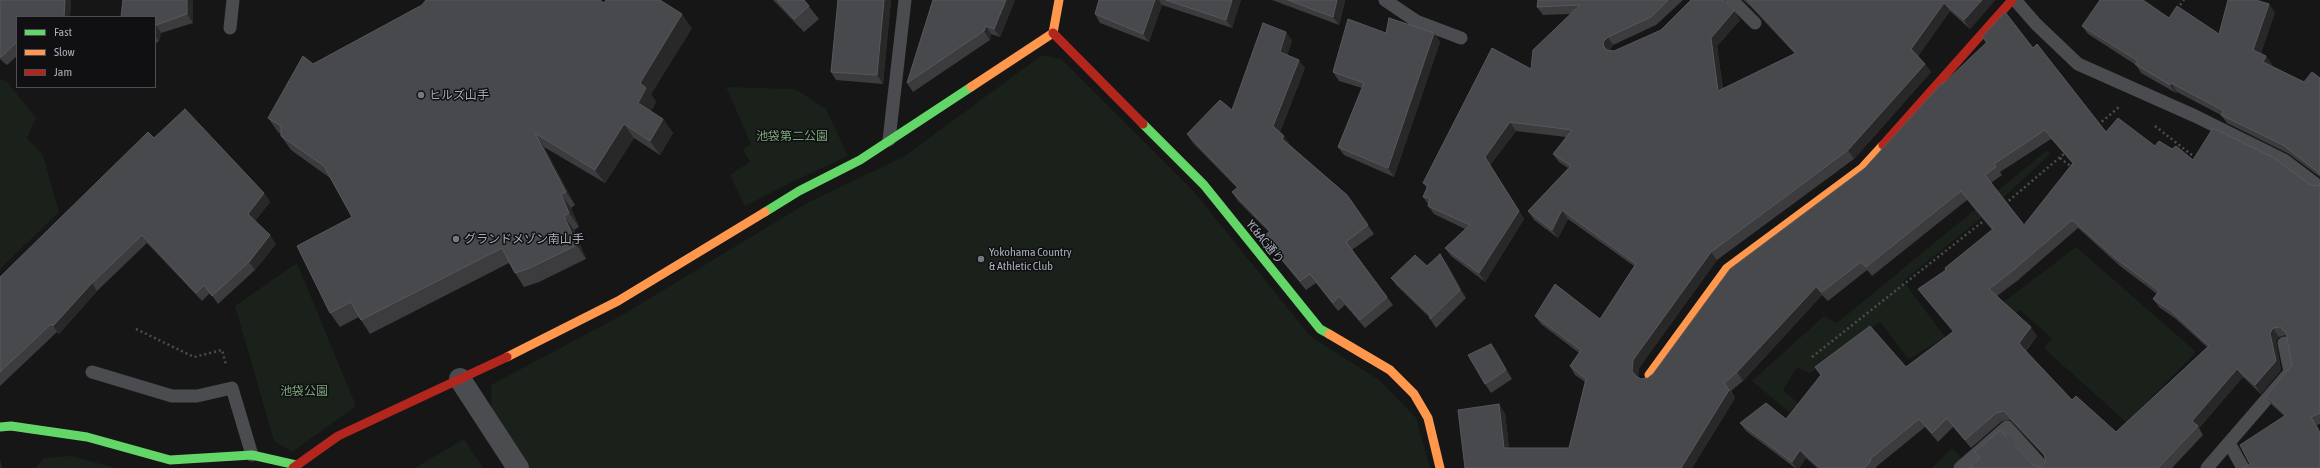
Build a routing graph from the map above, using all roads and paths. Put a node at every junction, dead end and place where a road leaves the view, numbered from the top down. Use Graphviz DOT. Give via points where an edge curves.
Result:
graph roads {
  1 [pos="233,0"];
  2 [pos="905,0"];
  3 [pos="1059,0"];
  4 [pos="1385,0"];
  5 [pos="1732,0"];
  6 [pos="2014,0"];
  7 [pos="2184,0"];
  8 [pos="2174,13"];
  9 [pos="1755,23"];
  10 [pos="230,28"];
  11 [pos="1053,33"];
  12 [pos="1461,38"];
  13 [pos="2123,104"];
  14 [pos="2150,122"];
  15 [pos="2094,128"];
  16 [pos="889,140"];
  17 [pos="2071,148"];
  18 [pos="2060,158"];
  19 [pos="2201,162"];
  20 [pos="2078,172"];
  21 [pos="2320,187"];
  22 [pos="2004,205"];
  23 [pos="1991,215"];
  24 [pos="136,329"];
  25 [pos="2284,343"];
  26 [pos="1812,357"];
  27 [pos="92,372"];
  28 [pos="1649,376"];
  29 [pos="460,380"];
  30 [pos="232,388"];
  31 [pos="0,426"];
  32 [pos="2229,442"];
  33 [pos="252,455"];
  34 [pos="294,466"];
  35 [pos="518,468"];
  36 [pos="1440,468"];
  37 [pos="1960,468"];
  38 [pos="2044,468"];
  39 [pos="2207,468"];
  40 [pos="2243,468"];
  1 -- 10 [label="lane"];
  2 -- 16 [label="lane"];
  3 -- 11 [label="street"];
  4 -- 12 [label="lane" via="1416,20"];
  5 -- 9 [label="lane"];
  6 -- 21 [label="lane" via="2078,64 2195,116 2284,160"];
  6 -- 28 [label="street" via="1862,168 1727,268"];
  7 -- 8 [label="path"];
  11 -- 16 [label="street"];
  11 -- 36 [label="street, YC&AC通り" via="1204,185 1320,329 1390,370 1414,394 1428,418"];
  13 -- 15 [label="path"];
  14 -- 19 [label="path"];
  16 -- 29 [label="street" via="860,160 799,191 618,301"];
  17 -- 18 [label="path"];
  18 -- 20 [label="path"];
  18 -- 22 [label="path"];
  23 -- 26 [label="path"];
  24 -- 30 [label="path" via="194,357 222,350"];
  25 -- 32 [label="lane" via="2290,372"];
  27 -- 30 [label="lane" via="172,396 197,396"];
  29 -- 34 [label="street" via="338,436"];
  29 -- 35 [label="street"];
  30 -- 33 [label="lane"];
  31 -- 33 [label="street" via="87,437 170,460"];
  32 -- 39 [label="lane"];
  32 -- 40 [label="lane"];
  33 -- 34 [label="street"];
  37 -- 38 [label="lane" via="2008,427"];
}
